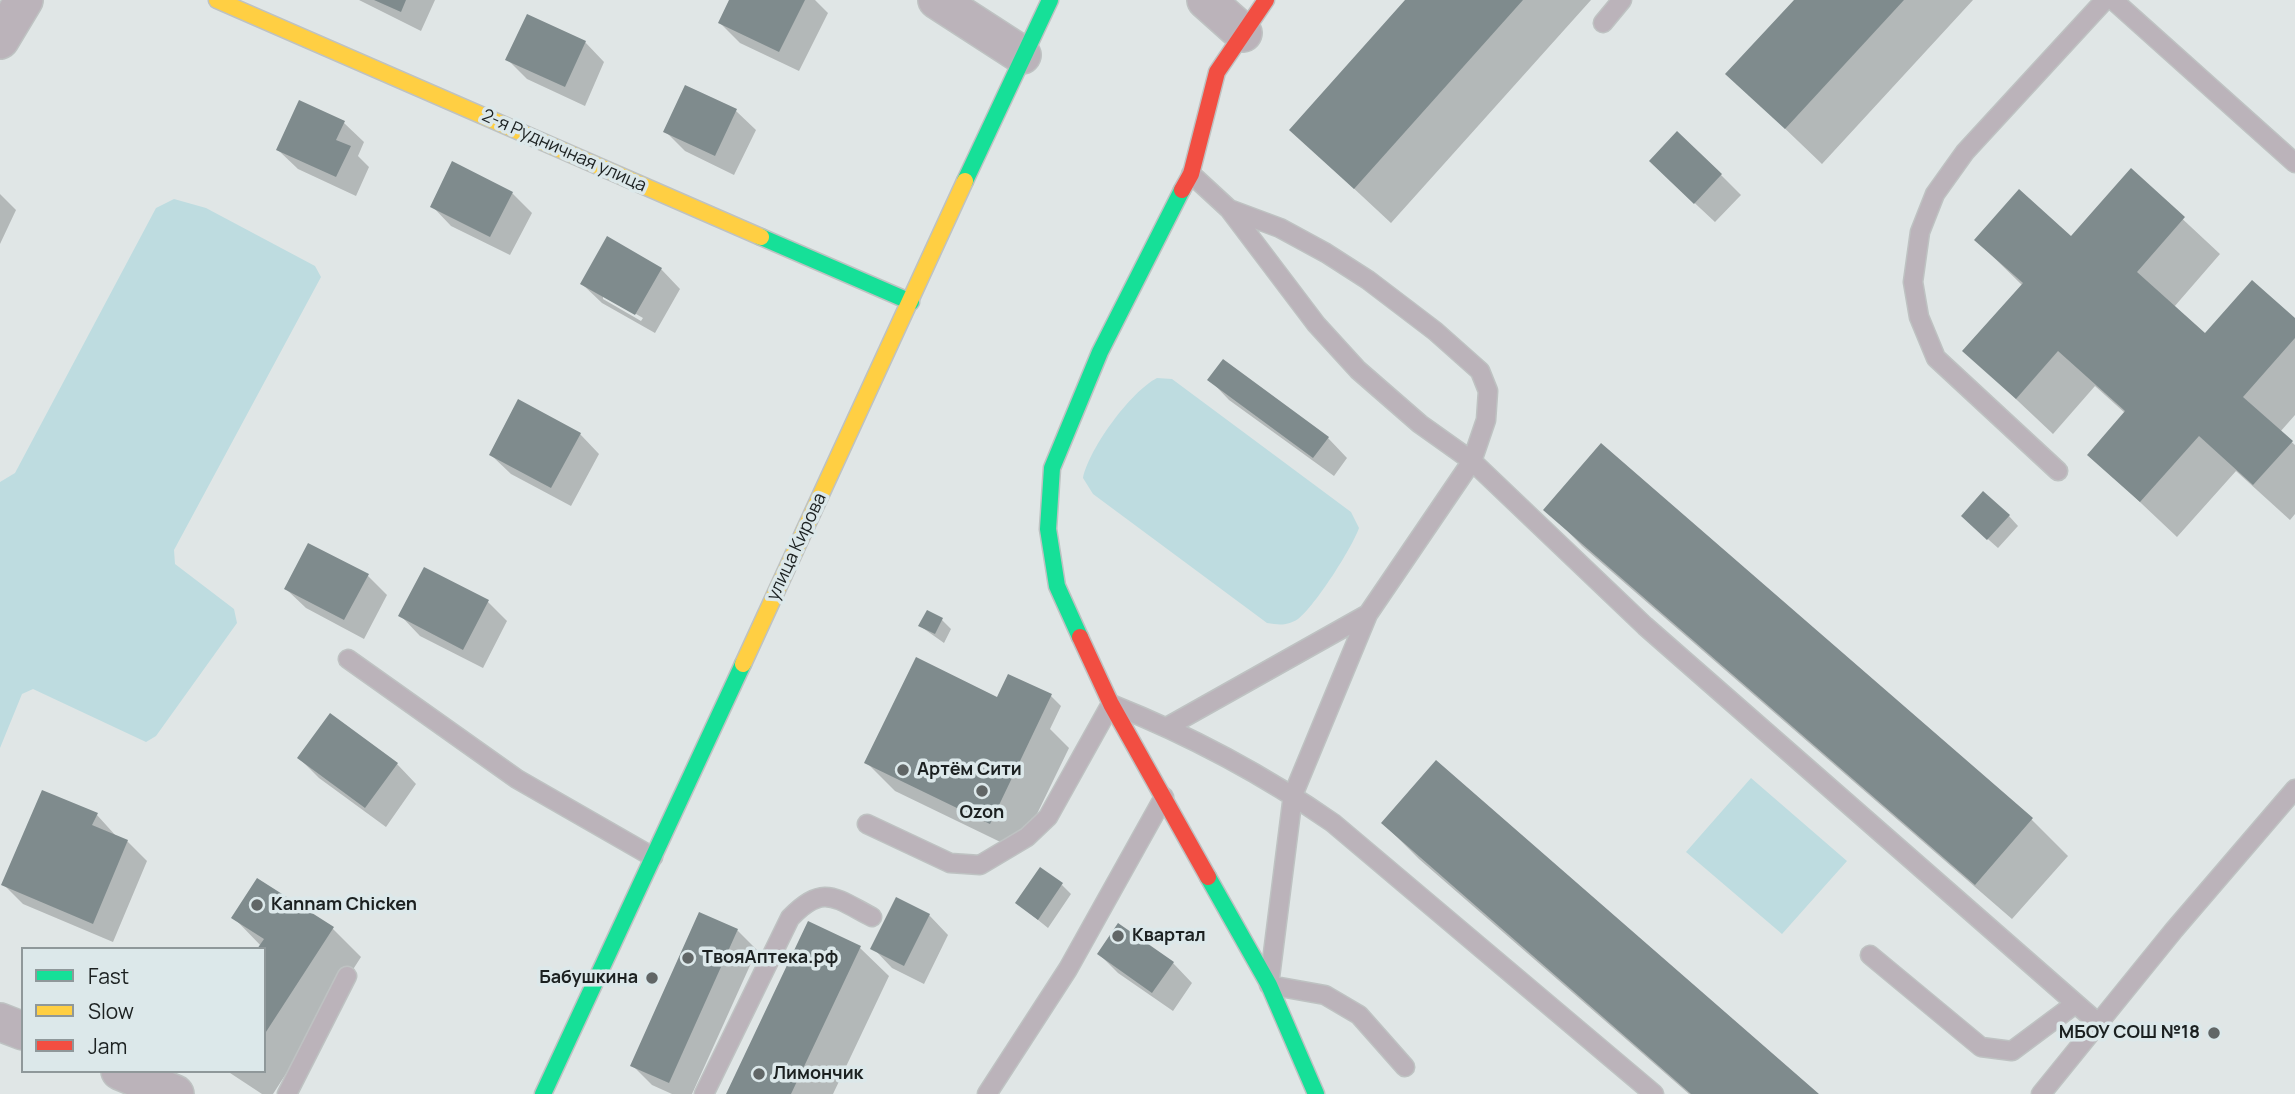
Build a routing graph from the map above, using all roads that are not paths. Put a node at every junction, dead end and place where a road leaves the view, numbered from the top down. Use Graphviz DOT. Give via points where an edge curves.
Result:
graph roads {
  1 [pos="24,0"];
  2 [pos="217,0"];
  3 [pos="937,0"];
  4 [pos="1050,0"];
  5 [pos="1206,0"];
  6 [pos="1266,0"];
  7 [pos="1622,0"];
  8 [pos="2105,0"];
  9 [pos="2113,0"];
  10 [pos="1602,23"];
  11 [pos="1243,33"];
  12 [pos="0,40"];
  13 [pos="1022,55"];
  14 [pos="2295,163"];
  15 [pos="1191,174"];
  16 [pos="1229,209"];
  17 [pos="911,302"];
  18 [pos="1472,461"];
  19 [pos="2058,471"];
  20 [pos="1368,614"];
  21 [pos="348,659"];
  22 [pos="1111,704"];
  23 [pos="1167,727"];
  24 [pos="2295,789"];
  25 [pos="1293,795"];
  26 [pos="1165,796"];
  27 [pos="867,824"];
  28 [pos="653,857"];
  29 [pos="872,917"];
  30 [pos="1870,955"];
  31 [pos="347,976"];
  32 [pos="1269,985"];
  33 [pos="2075,1004"];
  34 [pos="0,1022"];
  35 [pos="2098,1023"];
  36 [pos="21,1030"];
  37 [pos="1405,1067"];
  38 [pos="125,1073"];
  39 [pos="175,1094"];
  40 [pos="287,1094"];
  41 [pos="543,1094"];
  42 [pos="704,1094"];
  43 [pos="987,1094"];
  44 [pos="1315,1094"];
  45 [pos="1654,1094"];
  46 [pos="2041,1094"];
  1 -- 12 [label="street"];
  2 -- 17 [label="street, 2-я Рудничная улица"];
  3 -- 13 [label="street"];
  4 -- 13 [label="street, улица Кирова"];
  5 -- 11 [label="street"];
  6 -- 11 [label="street"];
  7 -- 10 [label="lane"];
  8 -- 19 [label="lane" via="1965,152 1935,194 1920,232 1913,282 1919,317 1936,358"];
  9 -- 14 [label="lane"];
  11 -- 15 [label="street" via="1217,72"];
  13 -- 17 [label="street, улица Кирова"];
  15 -- 16 [label="lane"];
  15 -- 22 [label="street" via="1100,352 1052,468 1048,529 1057,586"];
  16 -- 18 [label="lane" via="1316,324 1358,370 1420,424"];
  16 -- 18 [label="lane" via="1280,229 1367,279 1480,371 1488,391 1486,420"];
  17 -- 28 [label="street, улица Кирова"];
  18 -- 20 [label="lane"];
  18 -- 33 [label="lane" via="1645,626"];
  20 -- 23 [label="lane"];
  20 -- 25 [label="lane"];
  21 -- 28 [label="lane" via="517,779"];
  22 -- 23 [label="lane"];
  22 -- 26 [label="street"];
  22 -- 27 [label="lane" via="1048,817 1027,837 980,866 950,863"];
  23 -- 25 [label="lane"];
  24 -- 35 [label="lane"];
  25 -- 32 [label="lane"];
  25 -- 45 [label="lane" via="1333,822"];
  26 -- 32 [label="street"];
  26 -- 43 [label="lane" via="1068,970"];
  28 -- 41 [label="street, улица Кирова"];
  29 -- 42 [label="lane" via="825,896 808,899 790,918"];
  30 -- 33 [label="lane" via="1981,1047 2012,1051"];
  31 -- 40 [label="lane"];
  32 -- 37 [label="lane" via="1325,995 1359,1015"];
  32 -- 44 [label="street"];
  33 -- 35 [label="lane"];
  34 -- 36 [label="street"];
  35 -- 46 [label="lane"];
  38 -- 39 [label="street"];
}
